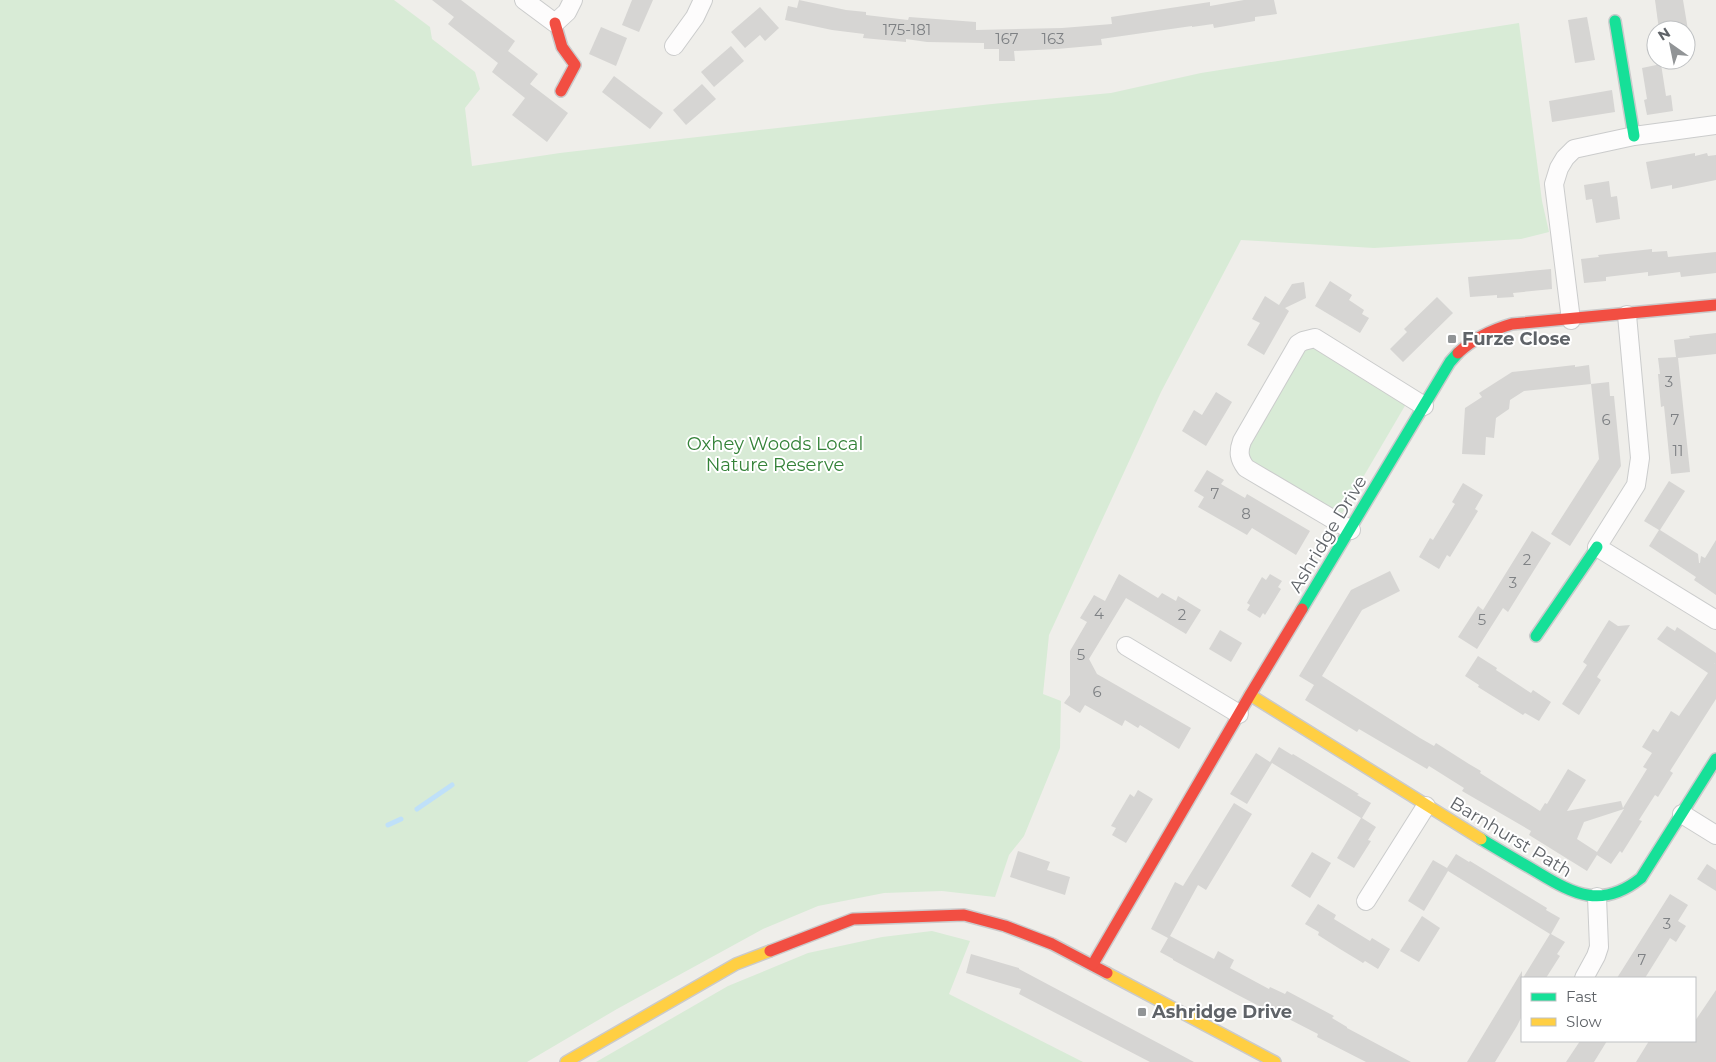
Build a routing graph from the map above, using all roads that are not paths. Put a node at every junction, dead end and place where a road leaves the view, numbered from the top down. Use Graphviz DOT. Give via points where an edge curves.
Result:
graph roads {
  1 [pos="524,0"];
  2 [pos="574,0"];
  3 [pos="703,0"];
  4 [pos="1615,21"];
  5 [pos="555,23"];
  6 [pos="674,46"];
  7 [pos="561,91"];
  8 [pos="1716,125"];
  9 [pos="1634,136"];
  10 [pos="1716,305"];
  11 [pos="1627,315"];
  12 [pos="1571,320"];
  13 [pos="1424,406"];
  14 [pos="1351,530"];
  15 [pos="1596,547"];
  16 [pos="1716,620"];
  17 [pos="1536,636"];
  18 [pos="1126,646"];
  19 [pos="1250,695"];
  20 [pos="1240,714"];
  21 [pos="1716,759"];
  22 [pos="1426,806"];
  23 [pos="1682,814"];
  24 [pos="1716,835"];
  25 [pos="1597,897"];
  26 [pos="1366,901"];
  27 [pos="1093,964"];
  28 [pos="1585,977"];
  29 [pos="566,1062"];
  30 [pos="1275,1062"];
  1 -- 5 [label="street"];
  2 -- 5 [label="street"];
  3 -- 6 [label="street"];
  4 -- 9 [label="street"];
  5 -- 7 [label="street" via="562,48 575,65"];
  8 -- 9 [label="street"];
  9 -- 12 [label="street" via="1574,149 1558,168 1554,184"];
  10 -- 11 [label="street, Ashridge Drive"];
  11 -- 12 [label="street, Ashridge Drive"];
  11 -- 15 [label="street" via="1640,458 1636,485"];
  12 -- 13 [label="street, Ashridge Drive" via="1512,324 1483,334 1466,345 1450,362"];
  13 -- 14 [label="street, Ashridge Drive"];
  13 -- 14 [label="street" via="1315,338 1298,344 1242,441 1239,456 1246,468"];
  14 -- 19 [label="street, Ashridge Drive"];
  15 -- 16 [label="street"];
  15 -- 17 [label="street"];
  18 -- 20 [label="street"];
  19 -- 20 [label="street, Ashridge Drive"];
  19 -- 22 [label="street, Barnhurst Path"];
  20 -- 27 [label="street, Ashridge Drive"];
  21 -- 23 [label="street, Barnhurst Path"];
  22 -- 25 [label="street, Barnhurst Path" via="1564,890"];
  22 -- 26 [label="street"];
  23 -- 24 [label="street"];
  23 -- 25 [label="street, Barnhurst Path" via="1641,878 1621,893"];
  25 -- 28 [label="street" via="1599,947"];
  27 -- 29 [label="street" via="1034,937 964,915 853,919 736,964"];
  27 -- 30 [label="street"];
}
